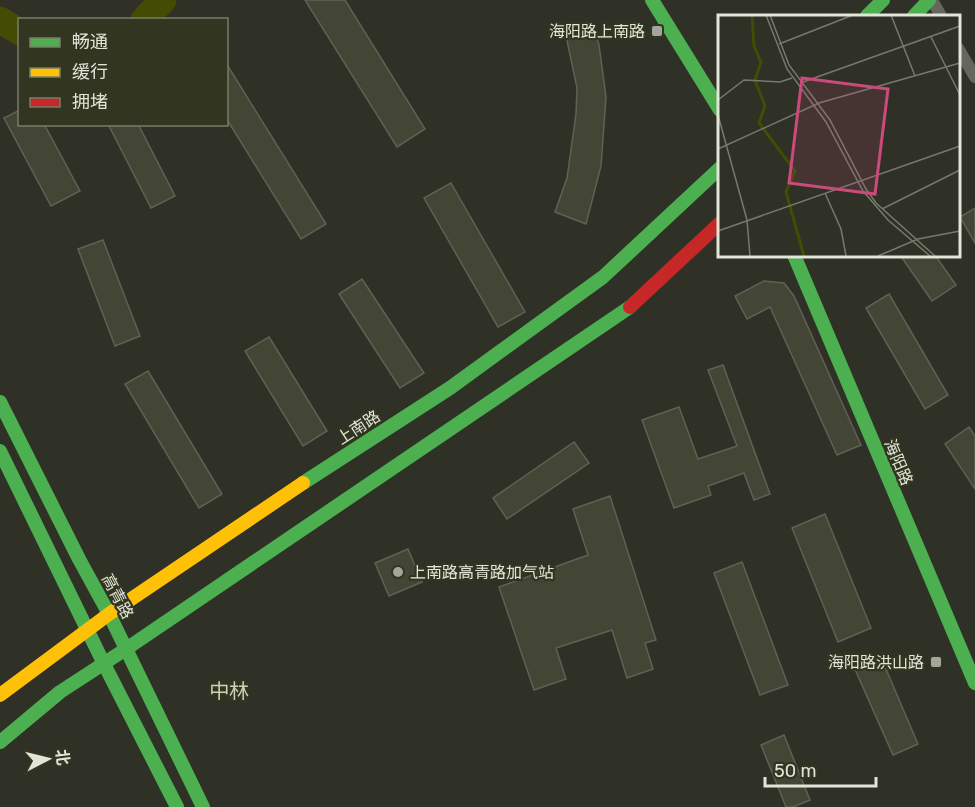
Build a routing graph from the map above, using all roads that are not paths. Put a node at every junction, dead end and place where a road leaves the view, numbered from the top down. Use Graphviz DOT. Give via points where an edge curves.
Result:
graph roads {
  1 [pos="652,0"];
  2 [pos="883,0"];
  3 [pos="931,0"];
  4 [pos="868,15"];
  5 [pos="915,15"];
  6 [pos="940,15"];
  7 [pos="960,51"];
  8 [pos="975,77"];
  9 [pos="718,107"];
  10 [pos="718,170"];
  11 [pos="718,225"];
  12 [pos="794,256"];
  13 [pos="0,402"];
  14 [pos="0,451"];
  15 [pos="109,614"];
  16 [pos="88,630"];
  17 [pos="126,649"];
  18 [pos="103,662"];
  19 [pos="975,683"];
  20 [pos="0,695"];
  21 [pos="0,742"];
  22 [pos="177,807"];
  23 [pos="203,807"];
  1 -- 9 [label="main road"];
  2 -- 4 [label="main road"];
  3 -- 5 [label="main road"];
  3 -- 6 [label="street"];
  7 -- 8 [label="street"];
  10 -- 15 [label="main road, 上南路" via="603,277 450,388"];
  11 -- 17 [label="main road" via="628,308"];
  12 -- 19 [label="main road, 海阳路"];
  13 -- 15 [label="main road, 高青路"];
  14 -- 16 [label="main road"];
  15 -- 16 [label="main road, 上南路"];
  15 -- 17 [label="main road, 高青路"];
  16 -- 18 [label="main road"];
  16 -- 20 [label="main road, 上南路"];
  17 -- 18 [label="main road"];
  17 -- 23 [label="main road, 高青路"];
  18 -- 21 [label="main road" via="32,713"];
  18 -- 22 [label="main road"];
}
